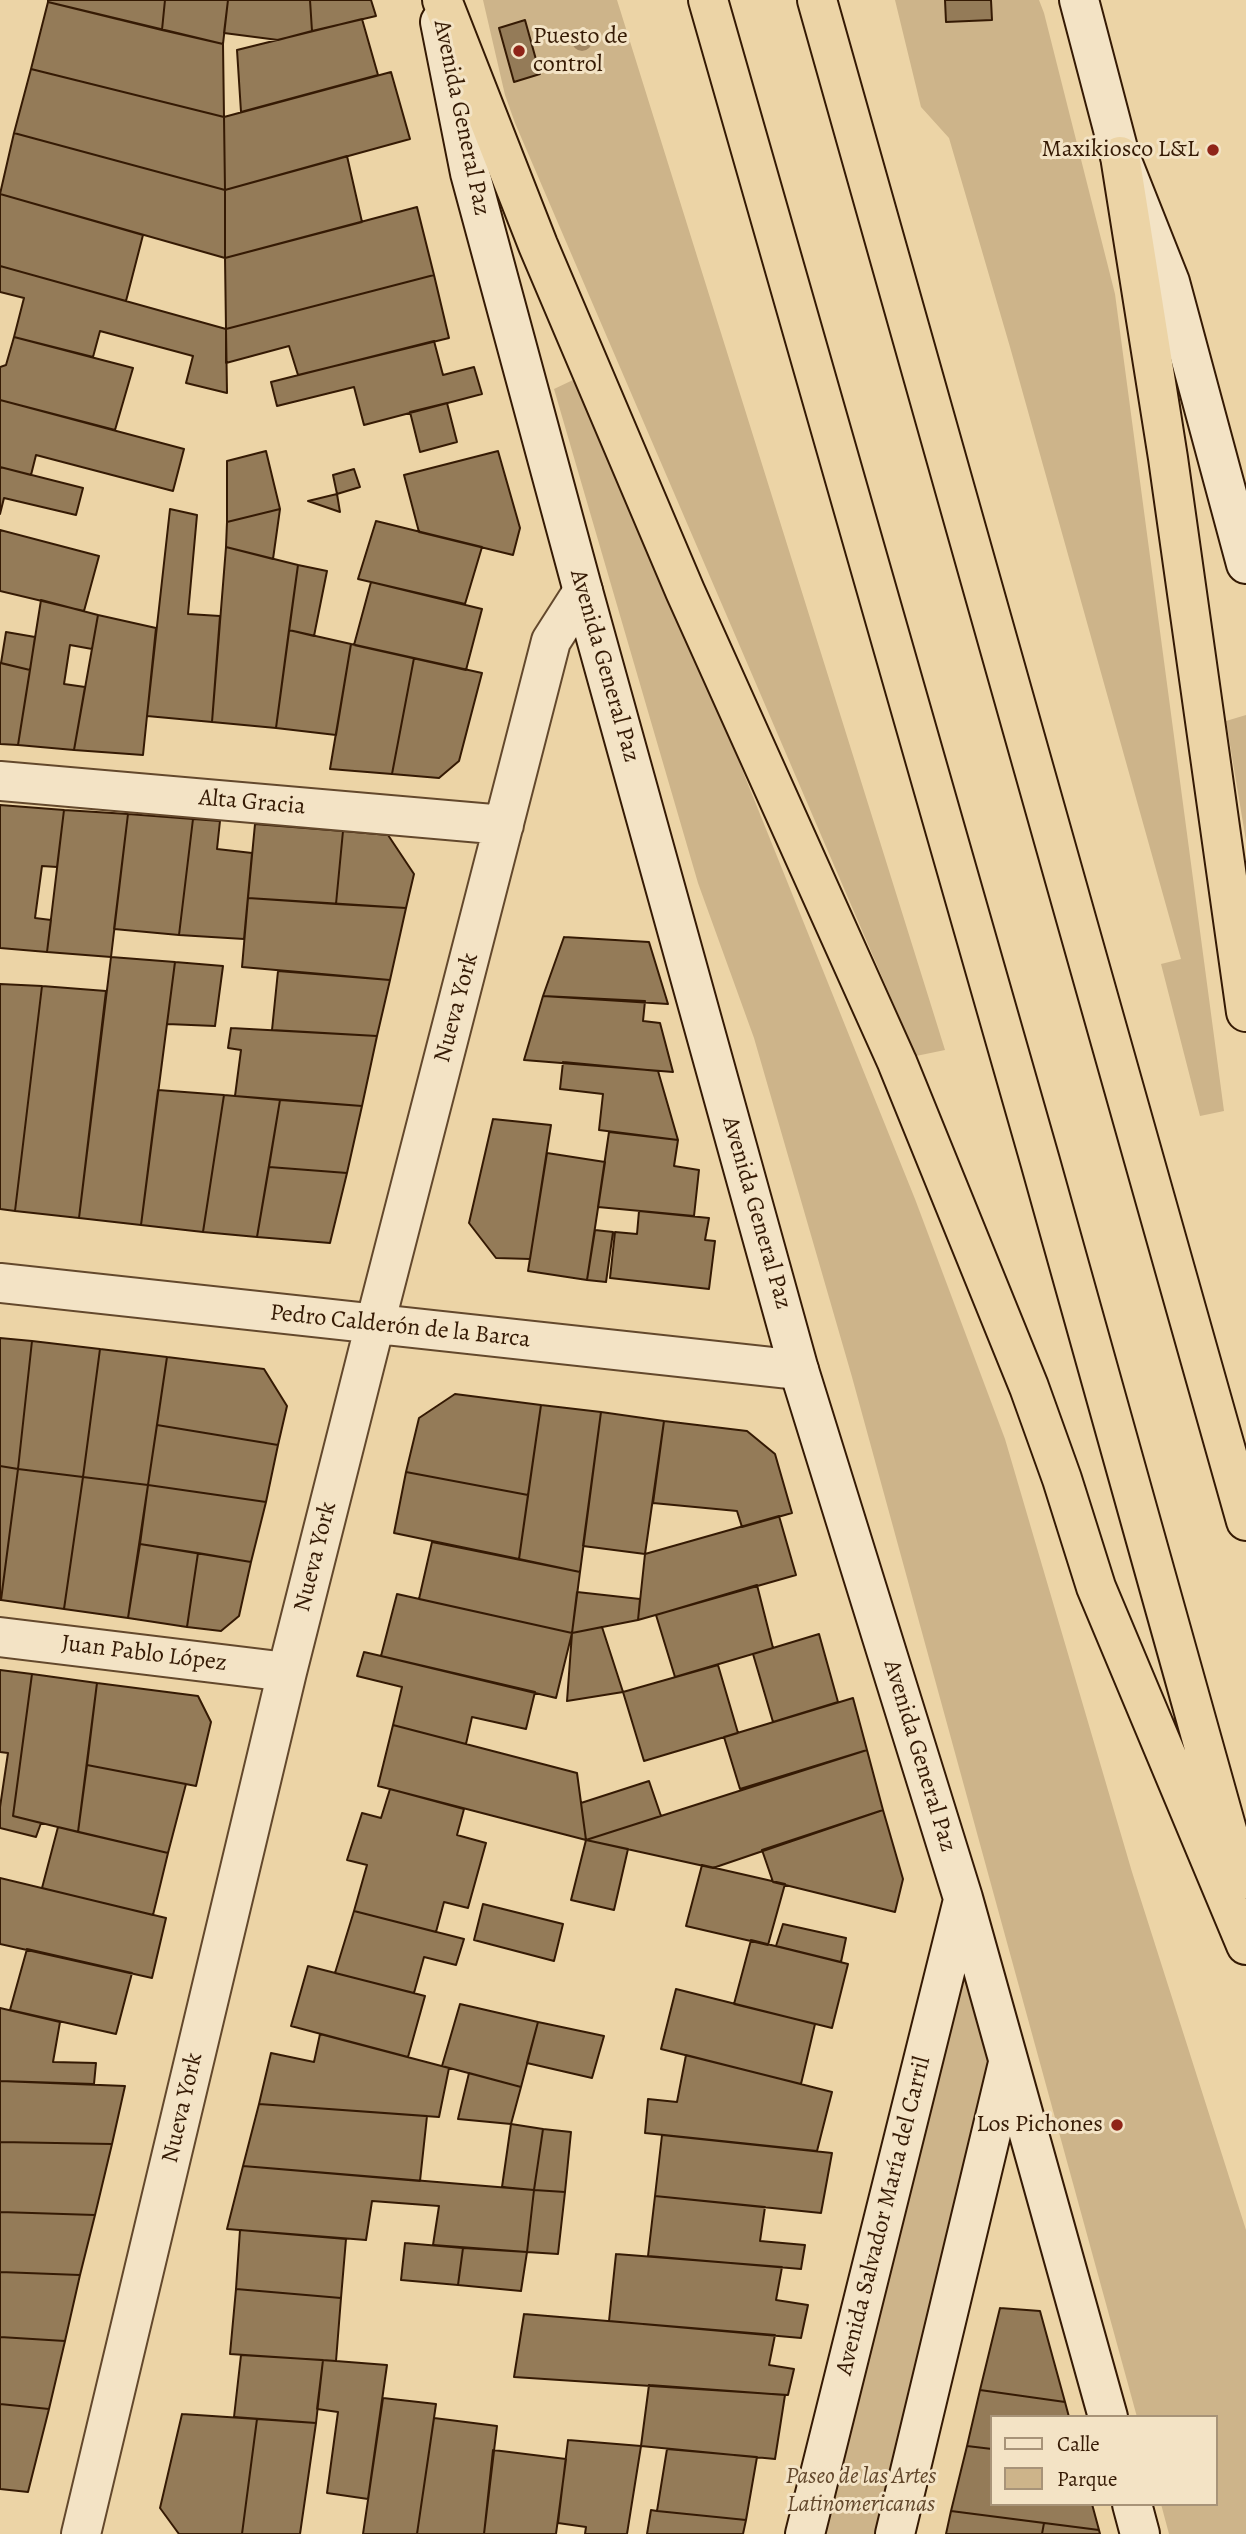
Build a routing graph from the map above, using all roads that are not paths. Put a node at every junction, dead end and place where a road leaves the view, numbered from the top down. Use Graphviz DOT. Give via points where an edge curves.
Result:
graph roads {
  1 [pos="435,0"];
  2 [pos="442,0"];
  3 [pos="708,0"];
  4 [pos="817,0"];
  5 [pos="1079,0"];
  6 [pos="1120,156"];
  7 [pos="1246,564"];
  8 [pos="583,590"];
  9 [pos="0,781"];
  10 [pos="504,825"];
  11 [pos="1246,1012"];
  12 [pos="0,1283"];
  13 [pos="375,1324"];
  14 [pos="799,1370"];
  15 [pos="1246,1521"];
  16 [pos="0,1637"];
  17 [pos="288,1672"];
  18 [pos="963,1898"];
  19 [pos="1246,1898"];
  20 [pos="1246,1945"];
  21 [pos="1009,2059"];
  22 [pos="1107,2415"];
  23 [pos="1133,2506"];
  24 [pos="81,2534"];
  25 [pos="805,2534"];
  26 [pos="895,2534"];
  27 [pos="1140,2534"];
  1 -- 8 [label="street, Avenida General Paz" via="470,173"];
  2 -- 20 [label="highway" via="538,245 685,591 902,1075 1029,1387 1096,1587"];
  3 -- 19 [label="highway"];
  4 -- 15 [label="highway"];
  5 -- 6 [label="street"];
  6 -- 7 [label="street" via="1170,282"];
  6 -- 11 [label="highway" via="1168,458"];
  8 -- 10 [label="street, Nueva York" via="551,641"];
  8 -- 14 [label="street, Avenida General Paz"];
  9 -- 10 [label="street, Alta Gracia"];
  10 -- 13 [label="street, Nueva York"];
  12 -- 13 [label="street, Pedro Calderón de la Barca"];
  13 -- 14 [label="street, Pedro Calderón de la Barca"];
  13 -- 17 [label="street, Nueva York"];
  14 -- 18 [label="street, Avenida General Paz"];
  16 -- 17 [label="street, Juan Pablo López"];
  17 -- 24 [label="street, Nueva York"];
  18 -- 21 [label="street, Avenida General Paz"];
  18 -- 25 [label="street, Avenida Salvador María del Carril"];
  21 -- 22 [label="street, Avenida General Paz"];
  21 -- 26 [label="street"];
  23 -- 27 [label="street"];
}
